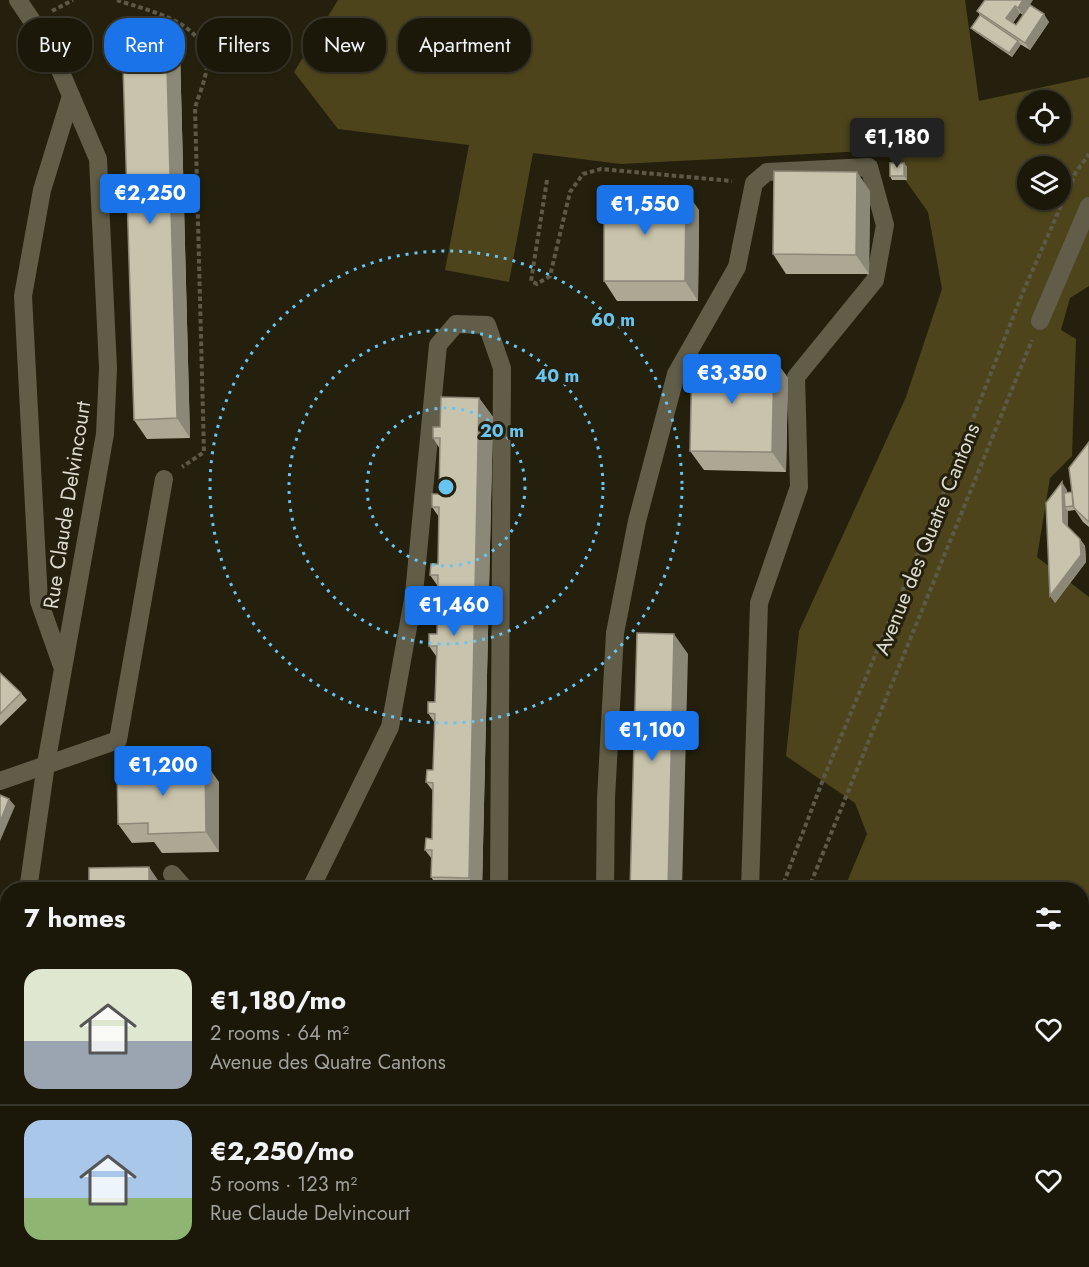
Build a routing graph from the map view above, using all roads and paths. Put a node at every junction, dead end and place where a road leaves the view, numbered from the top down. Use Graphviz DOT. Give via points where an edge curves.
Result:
graph roads {
  1 [pos="18,0"];
  2 [pos="117,0"];
  3 [pos="71,96"];
  4 [pos="1089,154"];
  5 [pos="547,180"];
  6 [pos="754,183"];
  7 [pos="1089,206"];
  8 [pos="1040,321"];
  9 [pos="164,479"];
  10 [pos="62,667"];
  11 [pos="46,764"];
  12 [pos="0,781"];
  13 [pos="172,874"];
  14 [pos="29,882"];
  15 [pos="179,882"];
  16 [pos="314,882"];
  17 [pos="499,882"];
  18 [pos="605,882"];
  19 [pos="750,882"];
  20 [pos="785,882"];
  21 [pos="811,882"];
  1 -- 3 [label="street, Rue Claude Delvincourt" via="51,49"];
  2 -- 9 [label="path" via="179,22 199,40 207,62 195,108 204,452"];
  3 -- 10 [label="street, Rue Claude Delvincourt" via="98,159 108,368 105,434"];
  3 -- 10 [label="street" via="42,190 23,296 39,602"];
  4 -- 20 [label="path" via="1076,172 1023,292 824,777"];
  5 -- 6 [label="path" via="531,281 537,284 550,276 570,192 583,174 602,169"];
  6 -- 18 [label="street" via="737,267 676,374 636,521 615,633"];
  6 -- 19 [label="street" via="767,172 869,167 885,225 874,280 796,377 799,487 759,603"];
  7 -- 8 [label="street"];
  8 -- 21 [label="path, Avenue des Quatre Cantons"];
  9 -- 11 [label="street" via="118,740"];
  10 -- 11 [label="street, Rue Claude Delvincourt"];
  11 -- 12 [label="street"];
  11 -- 14 [label="street, Rue Claude Delvincourt"];
  13 -- 15 [label="street"];
  16 -- 17 [label="street" via="390,727 414,594 438,345 456,324 487,325 502,368"];
}
